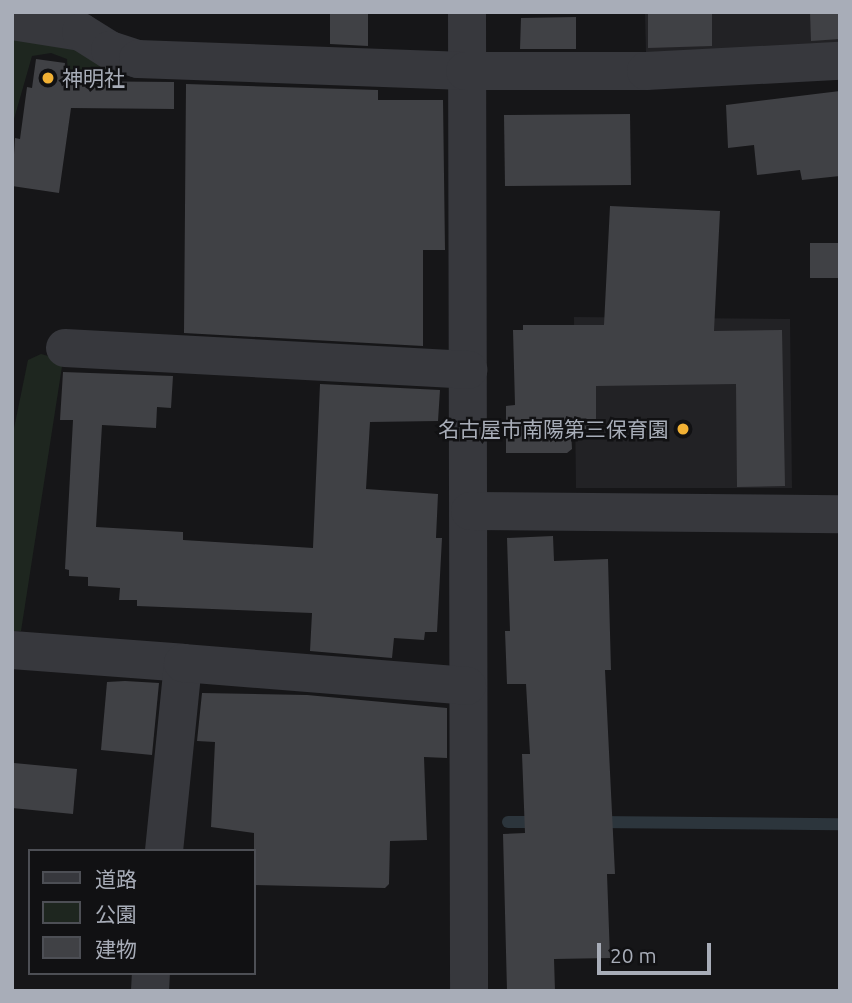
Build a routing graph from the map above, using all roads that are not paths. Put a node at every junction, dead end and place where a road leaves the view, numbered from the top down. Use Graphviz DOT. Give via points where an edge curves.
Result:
graph roads {
  1 [pos="467,12"];
  2 [pos="12,21"];
  3 [pos="840,61"];
  4 [pos="465,71"];
  5 [pos="65,348"];
  6 [pos="468,370"];
  7 [pos="470,511"];
  8 [pos="840,514"];
  9 [pos="12,650"];
  10 [pos="183,663"];
  11 [pos="467,686"];
  12 [pos="164,849"];
  13 [pos="469,991"];
  1 -- 4 [label="street"];
  2 -- 4 [label="street" via="81,32 110,50 138,59"];
  3 -- 4 [label="street" via="646,71"];
  4 -- 6 [label="street"];
  5 -- 6 [label="street"];
  6 -- 7 [label="street"];
  7 -- 8 [label="street"];
  7 -- 11 [label="street"];
  9 -- 10 [label="street"];
  10 -- 11 [label="street"];
  10 -- 12 [label="street"];
  11 -- 13 [label="street"];
}
